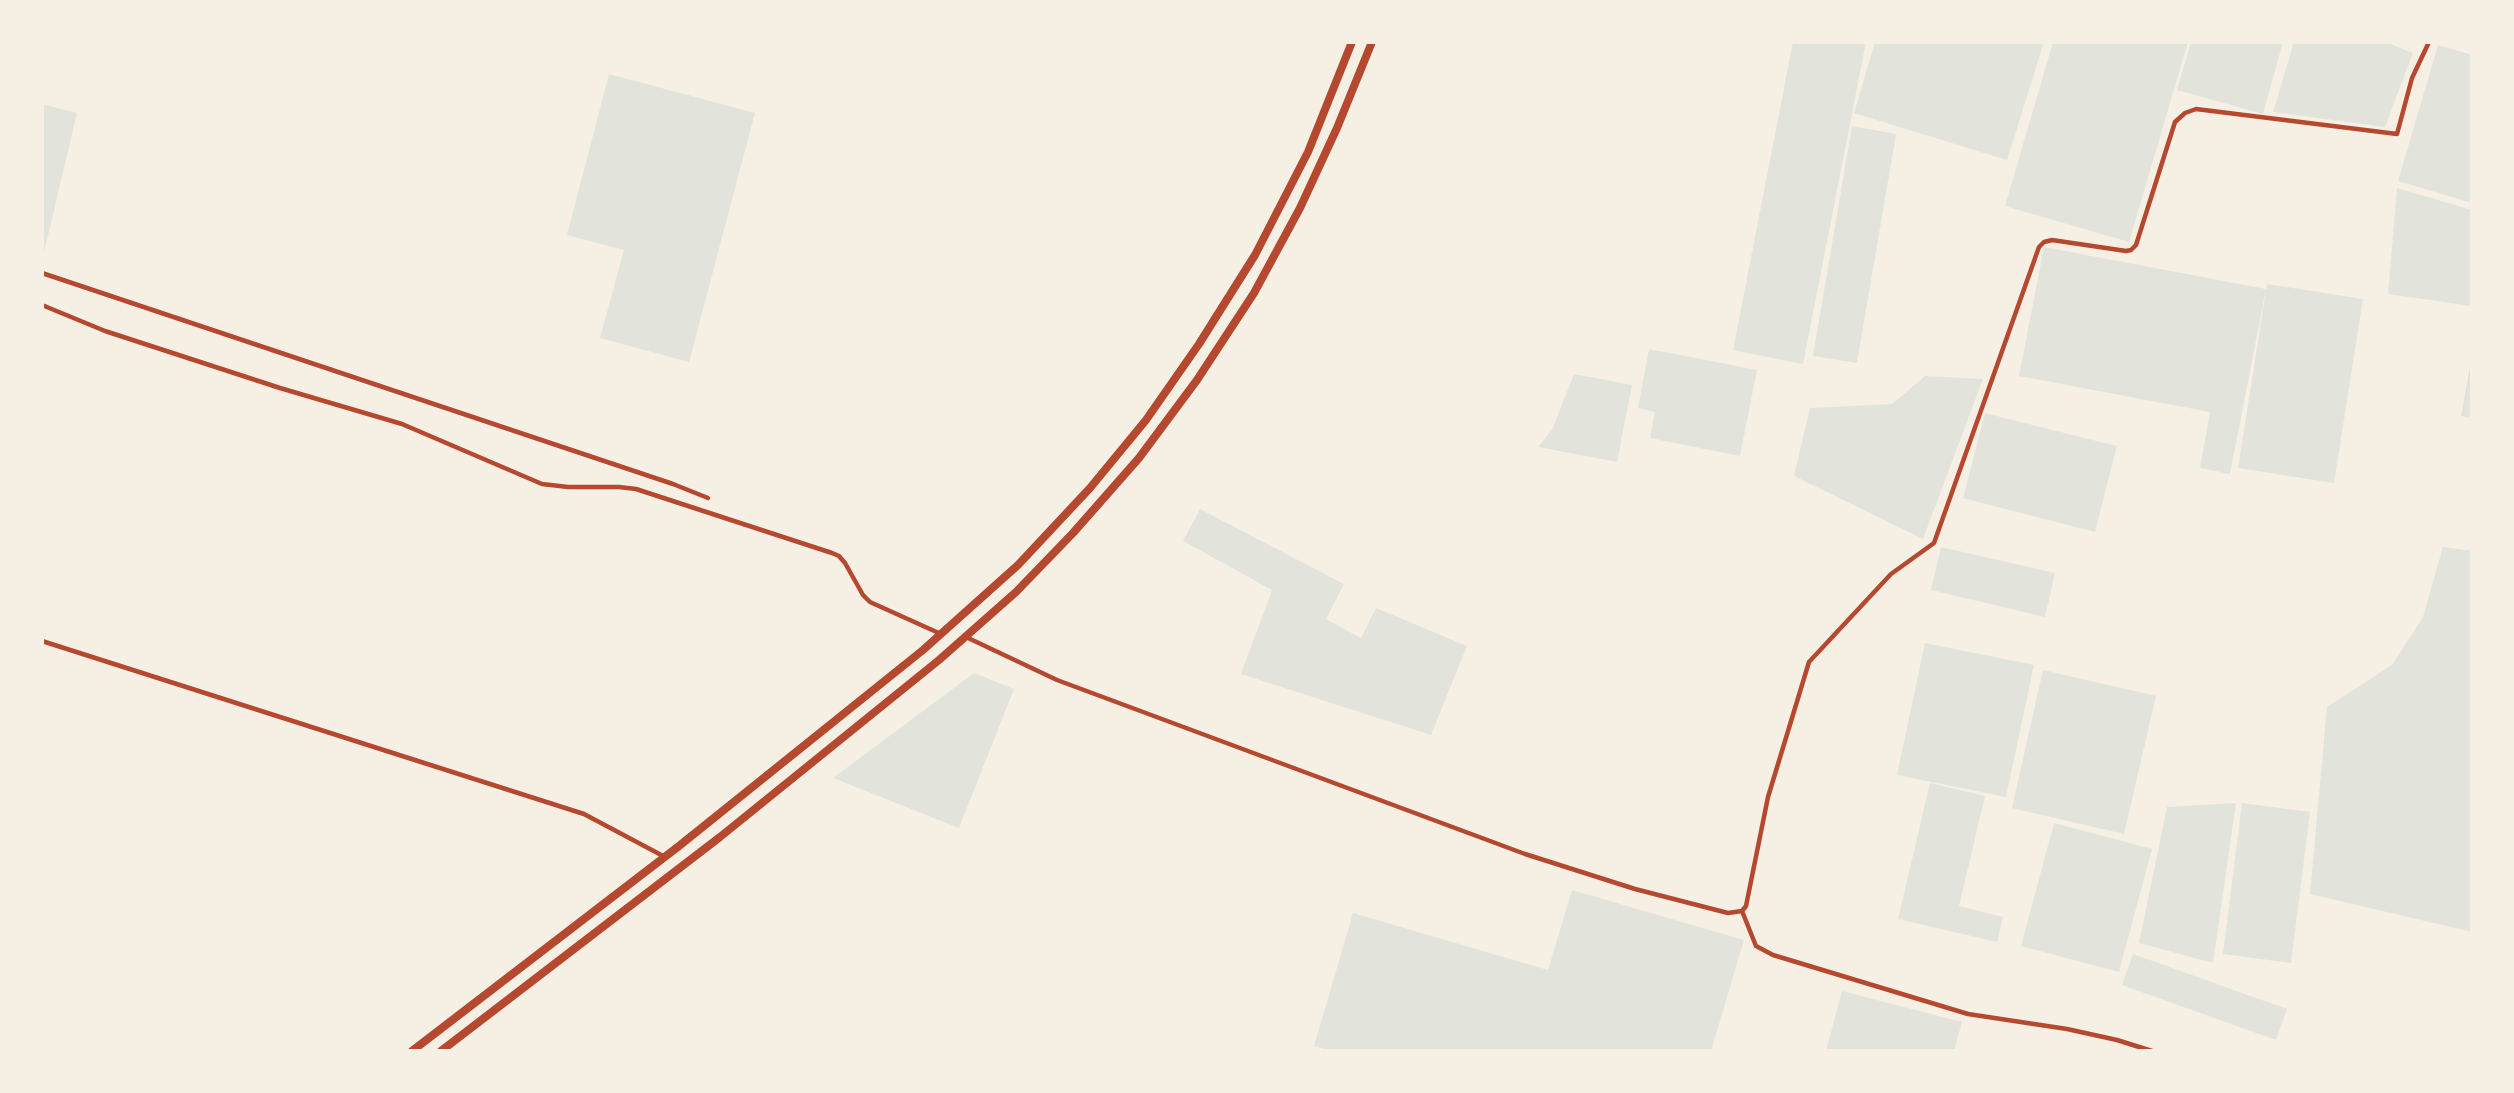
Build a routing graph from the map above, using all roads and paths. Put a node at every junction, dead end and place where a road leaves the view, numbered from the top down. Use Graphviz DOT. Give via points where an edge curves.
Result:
graph roads {
  1 [pos="1352,42"];
  2 [pos="1372,42"];
  3 [pos="2429,42"];
  4 [pos="42,273"];
  5 [pos="42,305"];
  6 [pos="708,498"];
  7 [pos="941,634"];
  8 [pos="966,637"];
  9 [pos="42,641"];
  10 [pos="665,857"];
  11 [pos="1742,911"];
  12 [pos="412,1051"];
  13 [pos="441,1051"];
  14 [pos="2152,1051"];
  1 -- 7 [label="highway" via="1308,152 1255,255 1199,344 1146,420 1090,488 1018,565"];
  2 -- 8 [label="highway" via="1300,208 1254,293 1197,380 1139,458 1073,533"];
  3 -- 11 [label="street" via="2412,78 2397,134 2196,109 2175,122 2136,245 2131,250 2052,240 2039,247 1934,543 1892,574 1809,662 1768,797"];
  4 -- 6 [label="street"];
  5 -- 7 [label="street" via="127,338 402,424 542,484 636,489 832,553 845,563 870,602"];
  7 -- 10 [label="highway"];
  8 -- 11 [label="street" via="1057,680 1525,854 1635,889 1728,913"];
  8 -- 13 [label="highway" via="720,837"];
  9 -- 10 [label="street" via="584,814"];
  10 -- 12 [label="highway"];
  11 -- 14 [label="street" via="1756,946 1773,955 1968,1014 2067,1029"];
}
